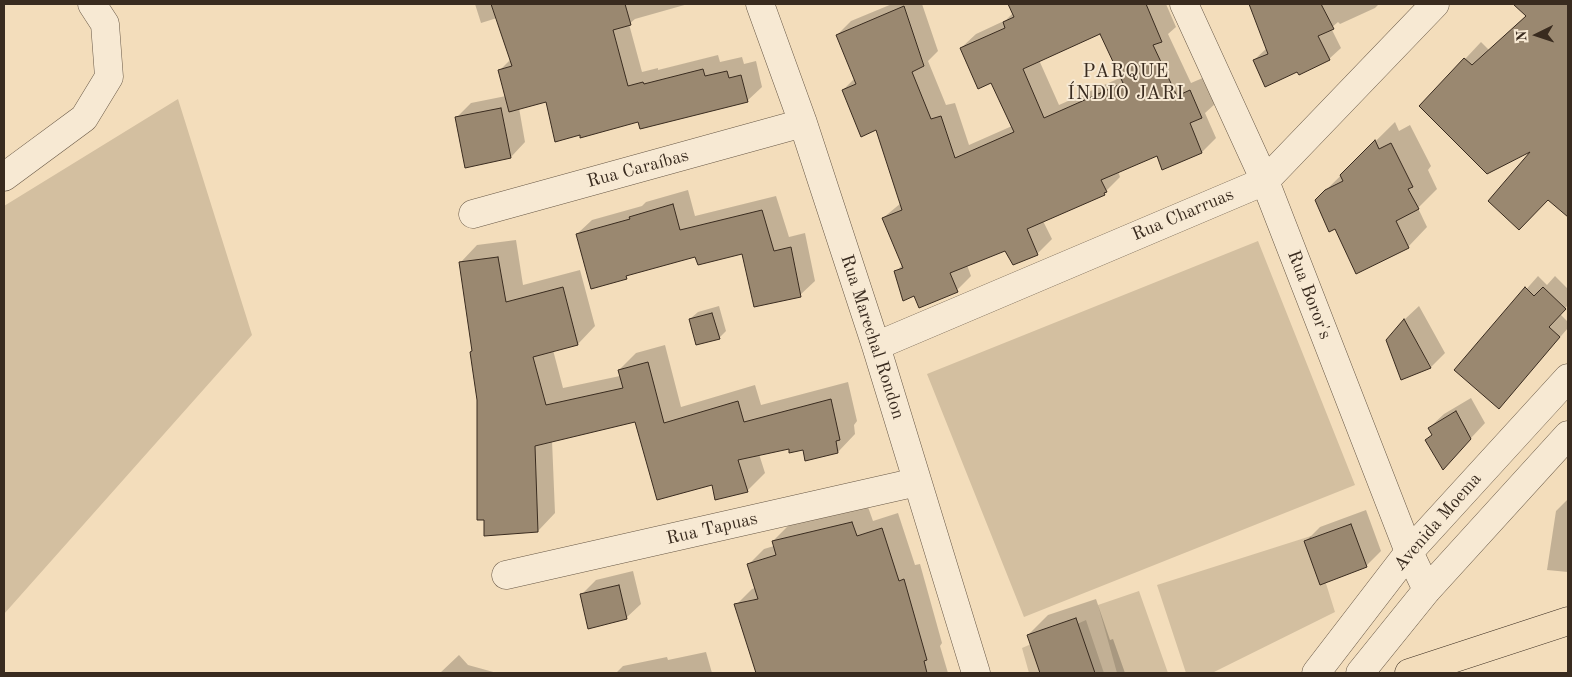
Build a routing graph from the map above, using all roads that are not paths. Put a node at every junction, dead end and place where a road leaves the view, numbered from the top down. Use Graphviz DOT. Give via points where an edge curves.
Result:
graph roads {
  1 [pos="92,4"];
  2 [pos="760,4"];
  3 [pos="1184,4"];
  4 [pos="1435,4"];
  5 [pos="803,123"];
  6 [pos="4,177"];
  7 [pos="1265,181"];
  8 [pos="474,214"];
  9 [pos="876,346"];
  10 [pos="1568,378"];
  11 [pos="1568,435"];
  12 [pos="917,482"];
  13 [pos="1409,552"];
  14 [pos="506,575"];
  15 [pos="1426,590"];
  16 [pos="1568,621"];
  17 [pos="976,673"];
  18 [pos="1316,673"];
  19 [pos="1360,673"];
  20 [pos="1409,673"];
  1 -- 6 [label="street" via="105,24 109,77 84,118"];
  2 -- 5 [label="street, Rua Marechal Rondon"];
  3 -- 7 [label="street, Rua Boror's"];
  4 -- 7 [label="street, Rua Charruas"];
  5 -- 8 [label="street, Rua Caraíbas"];
  5 -- 9 [label="street, Rua Marechal Rondon"];
  7 -- 9 [label="street, Rua Charruas"];
  7 -- 13 [label="street, Rua Boror's"];
  9 -- 12 [label="street, Rua Marechal Rondon"];
  10 -- 13 [label="street, Avenida Moema"];
  11 -- 15 [label="street, Avenida Moema"];
  12 -- 14 [label="street, Rua Tapuas"];
  12 -- 17 [label="street, Rua Marechal Rondon"];
  13 -- 15 [label="street, Rua Boror's"];
  13 -- 18 [label="street, Avenida Moema"];
  15 -- 19 [label="street, Avenida Moema"];
  16 -- 20 [label="main road"];
}
